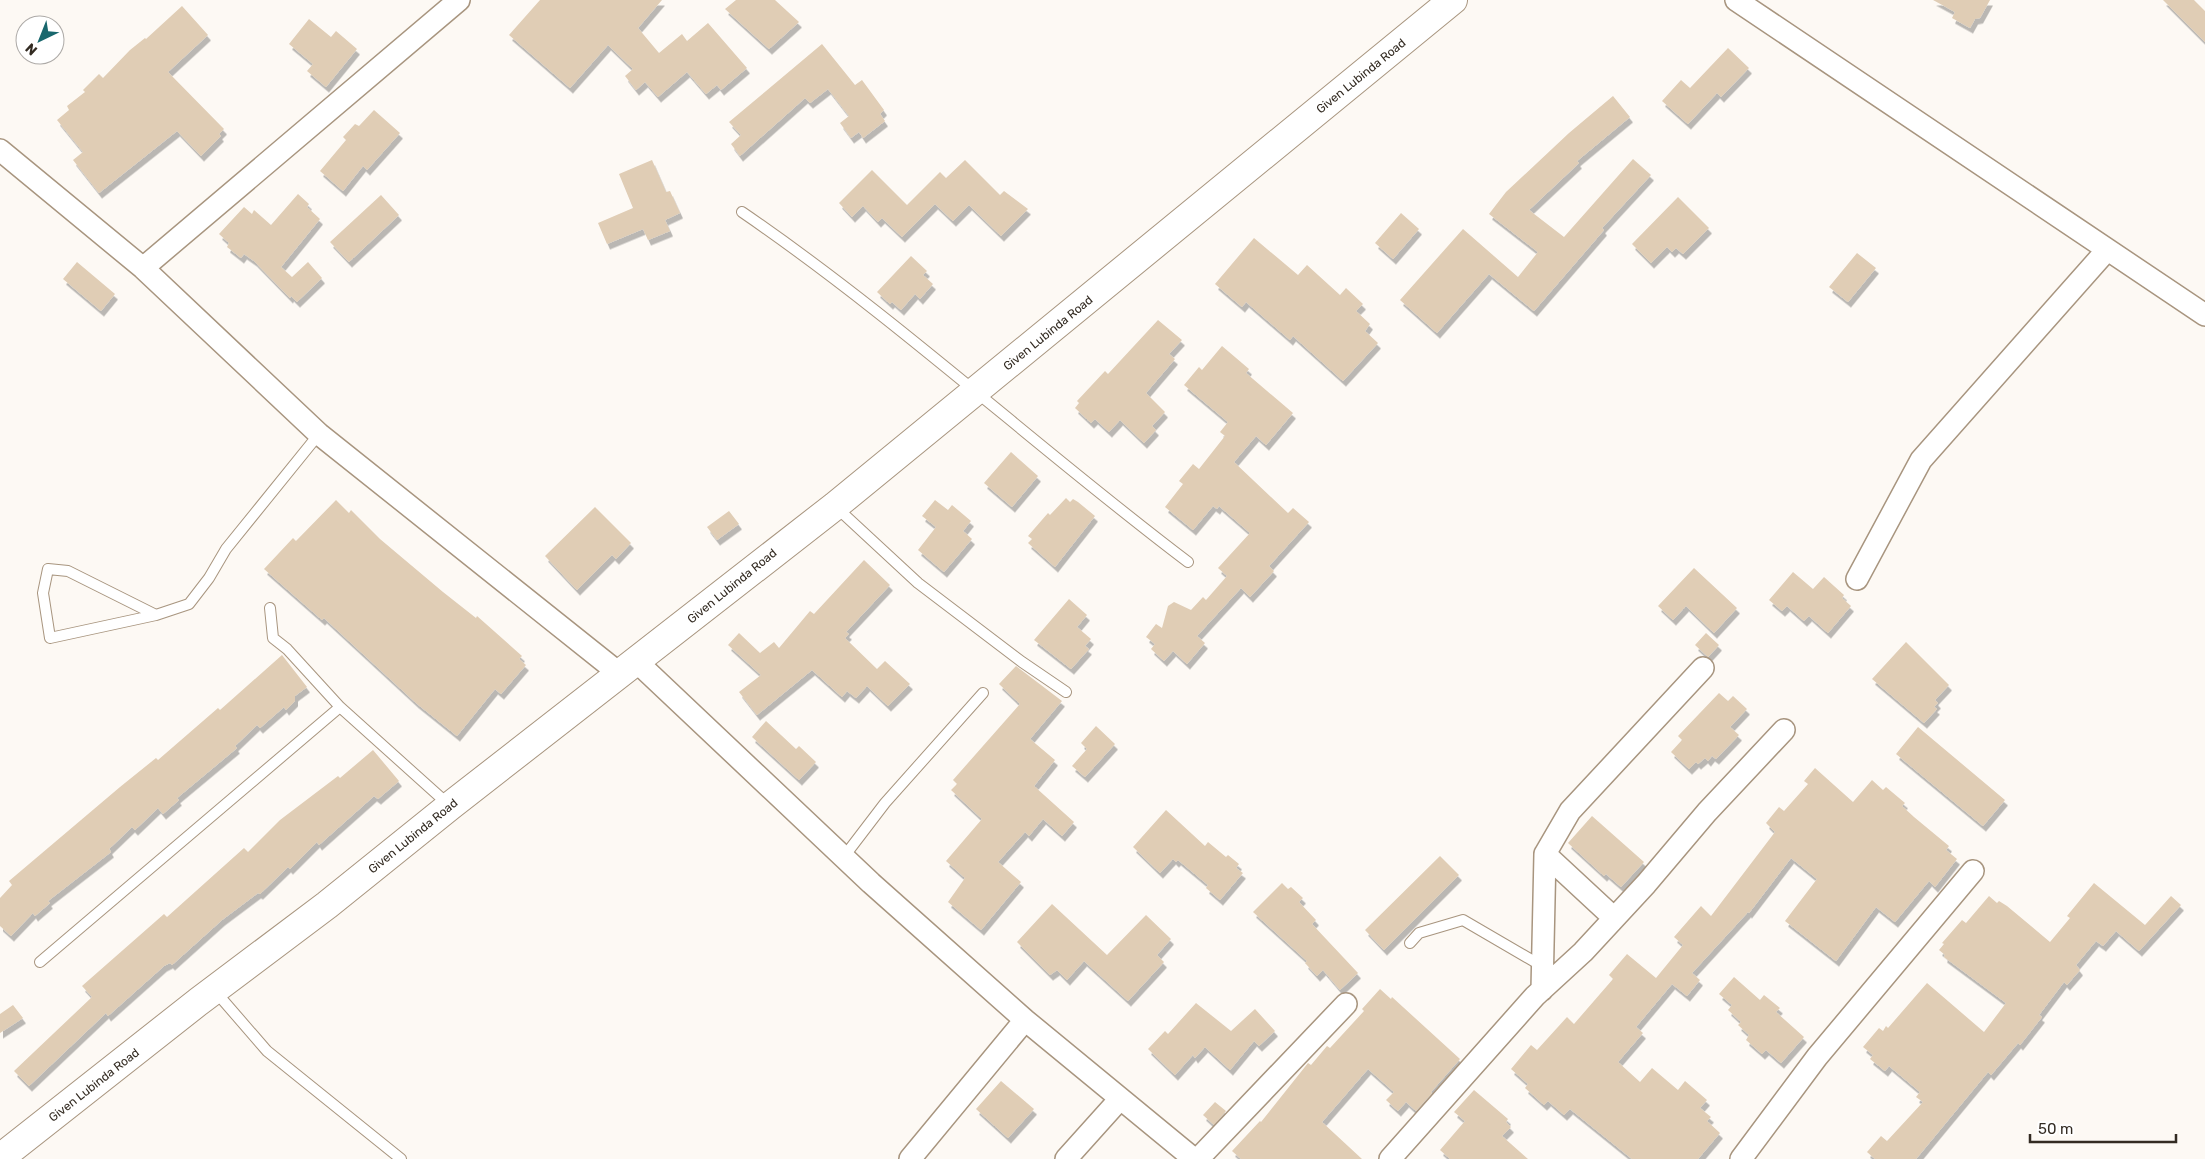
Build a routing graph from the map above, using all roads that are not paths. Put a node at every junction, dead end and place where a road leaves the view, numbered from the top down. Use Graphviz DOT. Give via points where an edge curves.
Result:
graph roads {
  1 [pos="459,0"];
  2 [pos="1453,0"];
  3 [pos="1736,0"];
  4 [pos="0,150"];
  5 [pos="742,212"];
  6 [pos="2107,250"];
  7 [pos="143,268"];
  8 [pos="2205,316"];
  9 [pos="975,392"];
  10 [pos="319,434"];
  11 [pos="836,506"];
  12 [pos="1188,562"];
  13 [pos="1857,579"];
  14 [pos="270,608"];
  15 [pos="156,615"];
  16 [pos="629,668"];
  17 [pos="1703,668"];
  18 [pos="1066,692"];
  19 [pos="983,693"];
  20 [pos="340,707"];
  21 [pos="1784,730"];
  22 [pos="450,806"];
  23 [pos="1546,854"];
  24 [pos="844,858"];
  25 [pos="1973,871"];
  26 [pos="1614,918"];
  27 [pos="1410,943"];
  28 [pos="40,962"];
  29 [pos="1542,966"];
  30 [pos="214,990"];
  31 [pos="1542,990"];
  32 [pos="1346,1004"];
  33 [pos="1025,1020"];
  34 [pos="1120,1100"];
  35 [pos="0,1158"];
  36 [pos="401,1159"];
  37 [pos="910,1159"];
  38 [pos="1066,1159"];
  39 [pos="1194,1159"];
  40 [pos="1198,1159"];
  41 [pos="1390,1159"];
  42 [pos="1741,1159"];
  1 -- 7 [label="street"];
  2 -- 9 [label="street, Given Lubinda Road"];
  3 -- 6 [label="street"];
  4 -- 7 [label="street"];
  5 -- 9 [label="lane" via="882,316"];
  6 -- 8 [label="street"];
  6 -- 13 [label="street" via="1921,460"];
  7 -- 10 [label="street"];
  9 -- 11 [label="street, Given Lubinda Road"];
  9 -- 12 [label="lane"];
  10 -- 15 [label="lane" via="226,549 189,604"];
  10 -- 16 [label="street"];
  11 -- 16 [label="street, Given Lubinda Road"];
  11 -- 18 [label="lane" via="918,583"];
  14 -- 20 [label="lane" via="273,638"];
  15 -- 15 [label="lane" via="50,638 43,594 48,569 68,571"];
  16 -- 22 [label="street, Given Lubinda Road"];
  16 -- 24 [label="street"];
  17 -- 23 [label="street" via="1570,811"];
  19 -- 24 [label="lane" via="885,803"];
  20 -- 22 [label="lane"];
  20 -- 28 [label="lane"];
  21 -- 26 [label="street"];
  22 -- 30 [label="street, Given Lubinda Road"];
  23 -- 26 [label="street"];
  23 -- 29 [label="street"];
  24 -- 33 [label="street"];
  25 -- 42 [label="street" via="1817,1057"];
  26 -- 31 [label="street"];
  27 -- 29 [label="lane" via="1419,933 1463,920"];
  29 -- 31 [label="street"];
  30 -- 35 [label="street, Given Lubinda Road"];
  30 -- 36 [label="lane" via="267,1051"];
  31 -- 41 [label="street"];
  32 -- 40 [label="street"];
  33 -- 34 [label="street"];
  33 -- 37 [label="street"];
  34 -- 38 [label="street"];
  34 -- 39 [label="street"];
}
